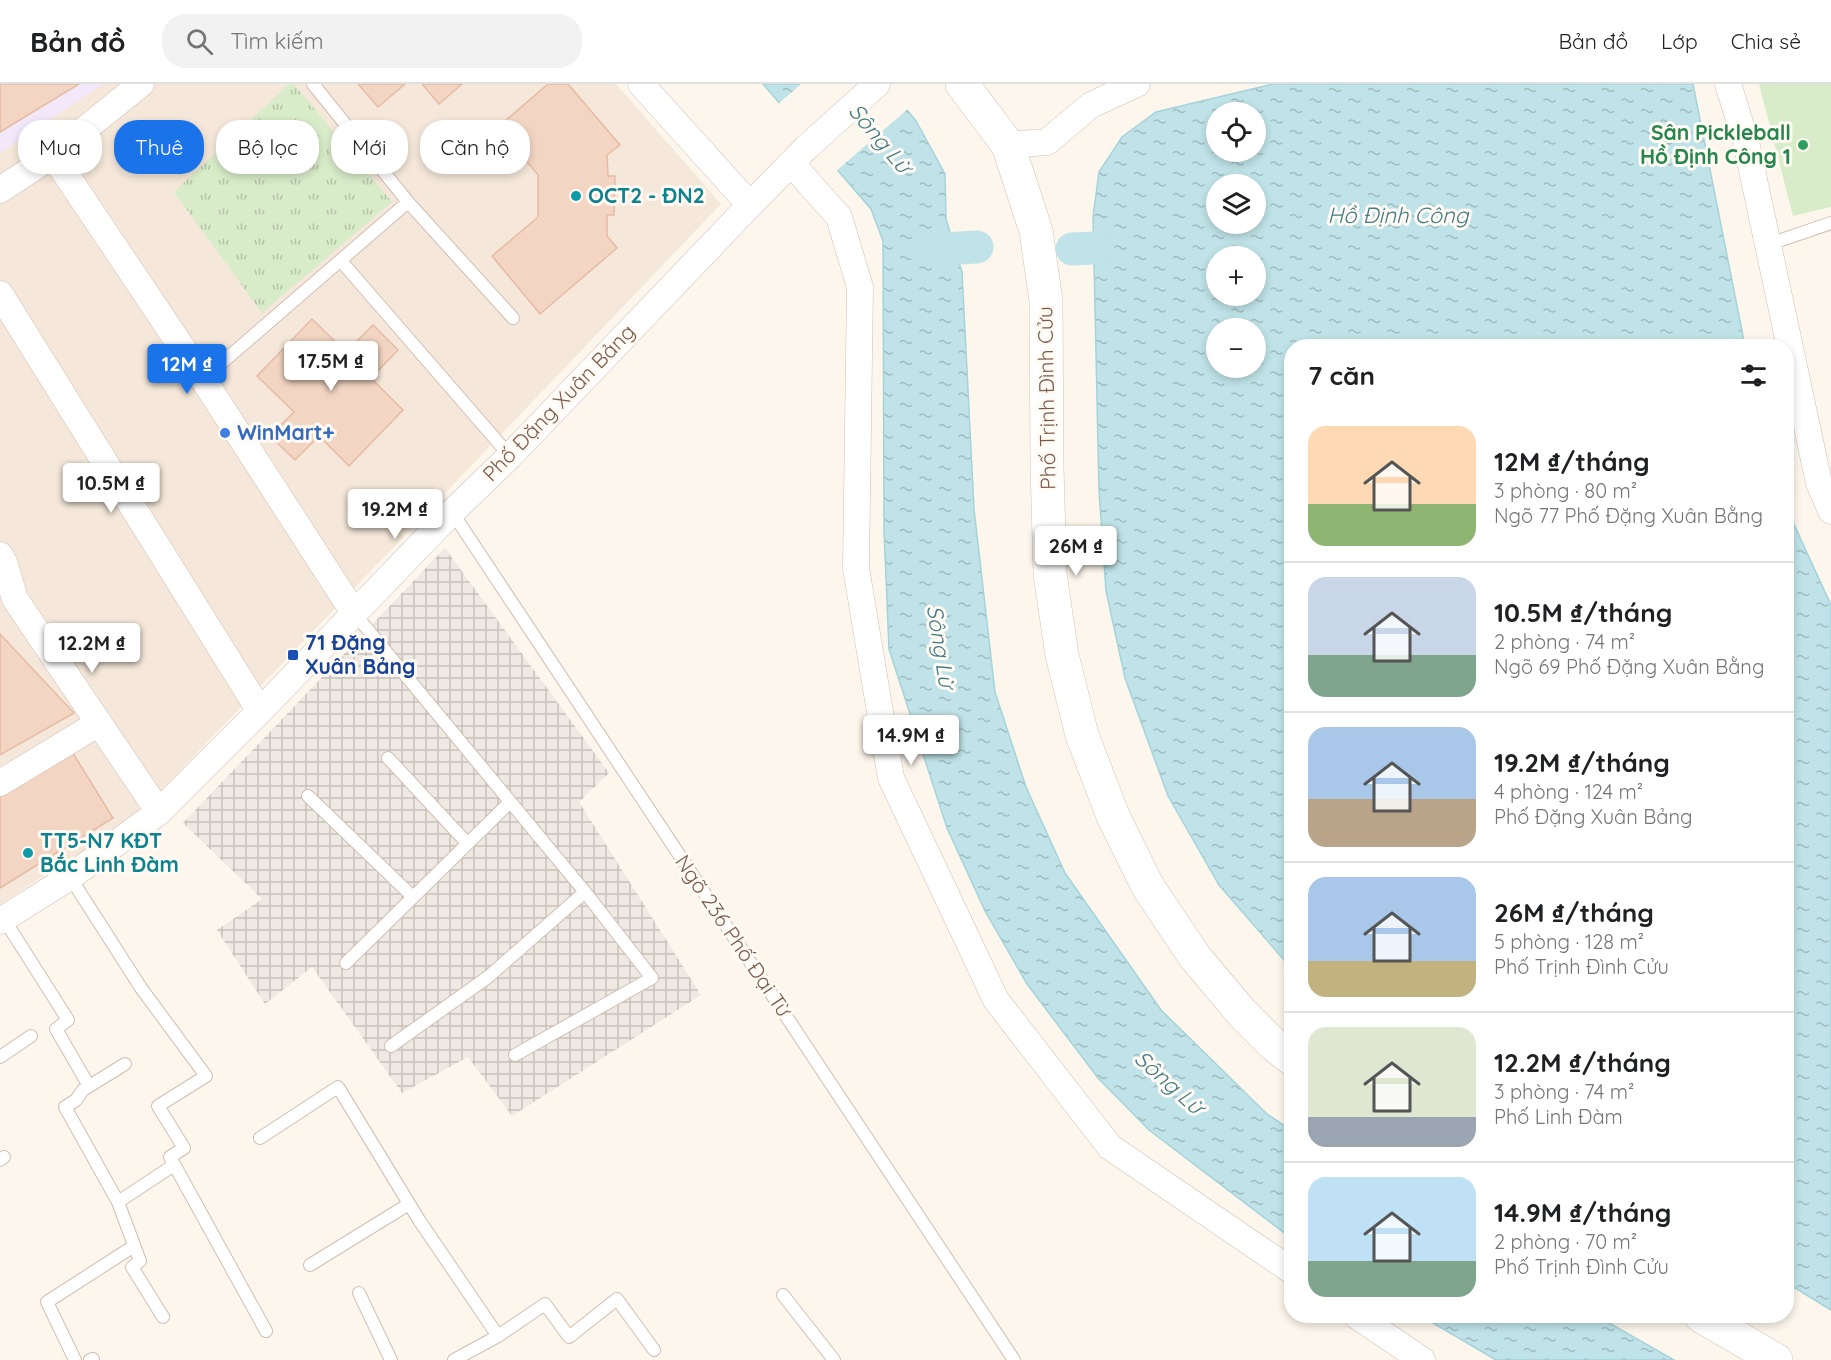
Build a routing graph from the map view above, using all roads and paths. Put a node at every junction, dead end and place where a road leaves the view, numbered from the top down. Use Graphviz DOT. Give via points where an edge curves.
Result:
graph roads {
  1 [pos="141,84"];
  2 [pos="313,84"];
  3 [pos="641,84"];
  4 [pos="877,84"];
  5 [pos="962,84"];
  6 [pos="1137,84"];
  7 [pos="1728,84"];
  8 [pos="96,120"];
  9 [pos="1008,145"];
  10 [pos="799,156"];
  11 [pos="24,174"];
  12 [pos="66,174"];
  13 [pos="0,190"];
  14 [pos="408,202"];
  15 [pos="750,205"];
  16 [pos="1831,223"];
  17 [pos="1767,245"];
  18 [pos="341,261"];
  19 [pos="0,294"];
  20 [pos="513,318"];
  21 [pos="1788,339"];
  22 [pos="1794,369"];
  23 [pos="202,379"];
  24 [pos="510,456"];
  25 [pos="452,512"];
  26 [pos="1831,512"];
  27 [pos="0,555"];
  28 [pos="5,600"];
  29 [pos="354,614"];
  30 [pos="260,711"];
  31 [pos="99,723"];
  32 [pos="388,759"];
  33 [pos="0,783"];
  34 [pos="308,796"];
  35 [pos="510,802"];
  36 [pos="159,812"];
  37 [pos="467,843"];
  38 [pos="70,877"];
  39 [pos="585,892"];
  40 [pos="413,897"];
  41 [pos="2,920"];
  42 [pos="346,963"];
  43 [pos="31,1036"];
  44 [pos="391,1046"];
  45 [pos="1284,1053"];
  46 [pos="515,1055"];
  47 [pos="0,1057"];
  48 [pos="125,1064"];
  49 [pos="89,1086"];
  50 [pos="260,1138"];
  51 [pos="174,1165"];
  52 [pos="118,1202"];
  53 [pos="410,1204"];
  54 [pos="134,1246"];
  55 [pos="310,1265"];
  56 [pos="1284,1265"];
  57 [pos="359,1293"];
  58 [pos="783,1294"];
  59 [pos="164,1317"];
  60 [pos="1367,1323"];
  61 [pos="1713,1323"];
  62 [pos="266,1331"];
  63 [pos="498,1336"];
  64 [pos="654,1350"];
  65 [pos="75,1360"];
  66 [pos="391,1360"];
  67 [pos="454,1360"];
  68 [pos="834,1360"];
  69 [pos="1014,1360"];
  70 [pos="1422,1360"];
  71 [pos="1776,1360"];
  1 -- 8 [label="street"];
  2 -- 14 [label="lane"];
  3 -- 15 [label="street"];
  4 -- 10 [label="street, Phố Đặng Xuân Bảng"];
  5 -- 9 [label="main road, Phố Trịnh Đình Cửu"];
  6 -- 9 [label="street" via="1091,105 1047,142"];
  7 -- 17 [label="street" via="1746,142"];
  9 -- 45 [label="main road, Phố Trịnh Đình Cửu" via="1036,231 1046,301 1050,574 1062,654 1082,735 1113,816 1148,887 1195,957 1242,1013"];
  10 -- 15 [label="street, Phố Đặng Xuân Bảng"];
  10 -- 56 [label="street" via="839,217 860,287 856,568 891,778 996,1000 1110,1147"];
  11 -- 13 [label="street"];
  12 -- 23 [label="street"];
  14 -- 18 [label="lane"];
  14 -- 20 [label="lane"];
  15 -- 24 [label="street, Phố Đặng Xuân Bảng"];
  16 -- 17 [label="lane"];
  17 -- 21 [label="street"];
  18 -- 23 [label="lane"];
  18 -- 24 [label="lane"];
  19 -- 30 [label="street"];
  22 -- 26 [label="street" via="1819,483"];
  23 -- 29 [label="street"];
  24 -- 25 [label="street, Phố Đặng Xuân Bảng"];
  25 -- 29 [label="street, Phố Đặng Xuân Bảng"];
  25 -- 69 [label="lane, Ngõ 236 Phố Đại Từ"];
  27 -- 28 [label="street" via="4,562"];
  28 -- 31 [label="street"];
  29 -- 30 [label="street, Phố Đặng Xuân Bảng"];
  29 -- 35 [label="lane"];
  30 -- 36 [label="street, Phố Đặng Xuân Bảng"];
  31 -- 33 [label="street"];
  31 -- 36 [label="street"];
  32 -- 37 [label="lane"];
  34 -- 40 [label="lane"];
  35 -- 37 [label="lane"];
  35 -- 39 [label="lane"];
  36 -- 38 [label="street, Phố Đặng Xuân Bảng"];
  37 -- 40 [label="lane"];
  38 -- 41 [label="street, Phố Đặng Xuân Bảng"];
  38 -- 51 [label="lane" via="141,988 206,1076 158,1106 183,1148 170,1157"];
  39 -- 44 [label="lane" via="488,977"];
  39 -- 46 [label="lane" via="652,978"];
  40 -- 42 [label="lane"];
  41 -- 49 [label="lane" via="68,1020 56,1029"];
  43 -- 47 [label="lane"];
  48 -- 49 [label="lane"];
  49 -- 52 [label="lane" via="65,1107"];
  50 -- 53 [label="lane" via="338,1087"];
  51 -- 52 [label="lane"];
  51 -- 62 [label="lane"];
  52 -- 54 [label="lane"];
  53 -- 55 [label="lane"];
  53 -- 63 [label="lane"];
  54 -- 59 [label="lane" via="140,1261 132,1267"];
  54 -- 65 [label="lane" via="47,1302"];
  57 -- 66 [label="lane"];
  58 -- 68 [label="lane"];
  60 -- 70 [label="street"];
  61 -- 71 [label="main road"];
  63 -- 64 [label="lane" via="545,1304 569,1337 617,1299"];
  63 -- 67 [label="lane"];
}
